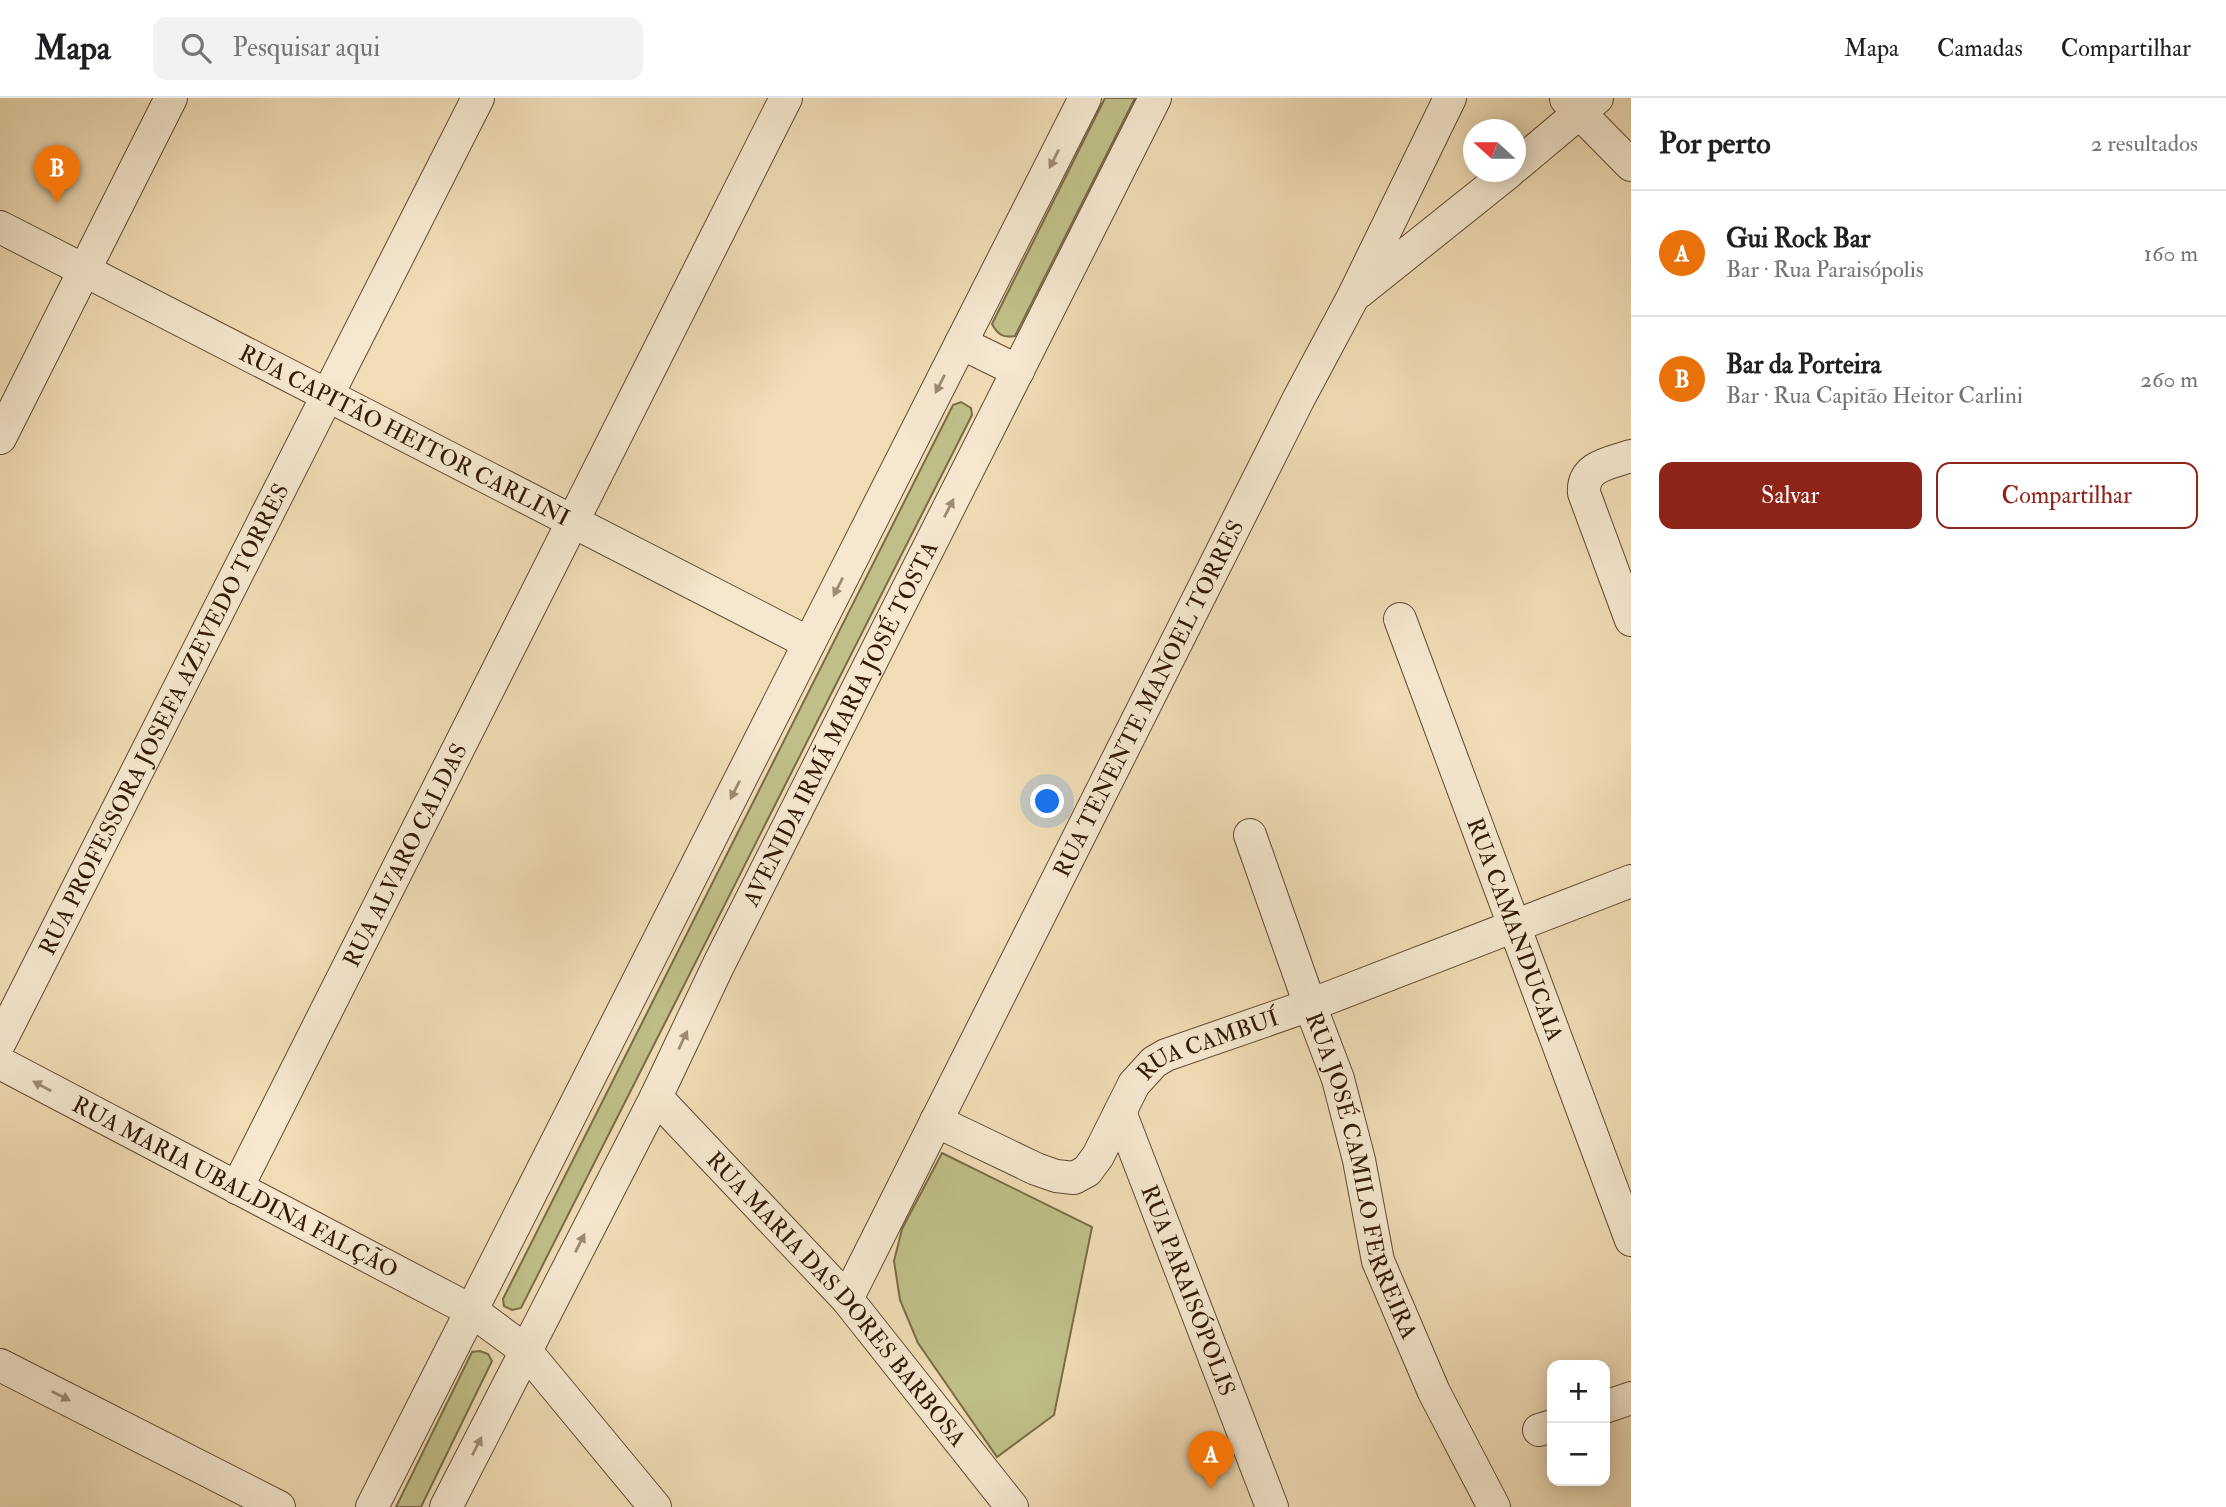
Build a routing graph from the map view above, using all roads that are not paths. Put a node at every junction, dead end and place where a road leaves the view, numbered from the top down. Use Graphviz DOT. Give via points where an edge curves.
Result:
graph roads {
  1 [pos="172,98"];
  2 [pos="478,98"];
  3 [pos="786,98"];
  4 [pos="1085,98"];
  5 [pos="1155,98"];
  6 [pos="1450,98"];
  7 [pos="1580,103"];
  8 [pos="1526,156"];
  9 [pos="1631,165"];
  10 [pos="1497,182"];
  11 [pos="0,227"];
  12 [pos="84,270"];
  13 [pos="1353,297"];
  14 [pos="961,343"];
  15 [pos="1017,371"];
  16 [pos="328,395"];
  17 [pos="0,438"];
  18 [pos="1631,456"];
  19 [pos="572,521"];
  20 [pos="1400,619"];
  21 [pos="1631,620"];
  22 [pos="809,643"];
  23 [pos="1250,835"];
  24 [pos="1631,881"];
  25 [pos="1514,926"];
  26 [pos="1310,1005"];
  27 [pos="0,1042"];
  28 [pos="0,1063"];
  29 [pos="656,1097"];
  30 [pos="1120,1112"];
  31 [pos="936,1121"];
  32 [pos="237,1188"];
  33 [pos="1631,1240"];
  34 [pos="847,1298"];
  35 [pos="472,1311"];
  36 [pos="525,1349"];
  37 [pos="0,1365"];
  38 [pos="1631,1398"];
  39 [pos="1610,1405"];
  40 [pos="279,1507"];
  41 [pos="372,1507"];
  42 [pos="446,1507"];
  43 [pos="655,1507"];
  44 [pos="1012,1507"];
  45 [pos="1272,1507"];
  46 [pos="1494,1507"];
  1 -- 12 [label="street"];
  2 -- 16 [label="street, RUA PROFESSORA JOSEFA AZEVEDO TORRES"];
  3 -- 19 [label="street, RUA ALVARO CALDAS"];
  4 -- 14 [label="street, one-way"];
  5 -- 15 [label="street, AVENIDA IRMÃ MARIA JOSÉ TOSTA"];
  6 -- 13 [label="street, RUA TENENTE MANOEL TORRES"];
  7 -- 8 [label="street"];
  7 -- 9 [label="street"];
  10 -- 13 [label="street"];
  11 -- 12 [label="street, RUA CAPITÃO HEITOR CARLINI"];
  12 -- 16 [label="street, RUA CAPITÃO HEITOR CARLINI"];
  12 -- 17 [label="street"];
  13 -- 31 [label="street, RUA TENENTE MANOEL TORRES"];
  14 -- 15 [label="street"];
  14 -- 22 [label="street, one-way"];
  29 -- 15 [label="street, AVENIDA IRMÃ MARIA JOSÉ TOSTA, one-way"];
  16 -- 19 [label="street, RUA CAPITÃO HEITOR CARLINI"];
  16 -- 27 [label="street, RUA PROFESSORA JOSEFA AZEVEDO TORRES"];
  18 -- 21 [label="street" via="1598,467 1586,477 1584,493"];
  19 -- 22 [label="street, RUA CAPITÃO HEITOR CARLINI"];
  19 -- 32 [label="street, RUA ALVARO CALDAS"];
  20 -- 25 [label="street, RUA CAMANDUCAIA"];
  22 -- 35 [label="street, one-way"];
  23 -- 26 [label="street, RUA JOSÉ CAMILO FERREIRA"];
  24 -- 25 [label="street, RUA CAMBUÍ"];
  25 -- 26 [label="street, RUA CAMBUÍ"];
  25 -- 33 [label="street, RUA CAMANDUCAIA"];
  26 -- 30 [label="street, RUA CAMBUÍ" via="1166,1055 1133,1084"];
  26 -- 46 [label="street, RUA JOSÉ CAMILO FERREIRA" via="1348,1113 1378,1261 1434,1392"];
  32 -- 28 [label="street, RUA MARIA UBALDINA FALÇÃO, one-way"];
  29 -- 34 [label="street, RUA MARIA DAS DORES BARBOSA"];
  36 -- 29 [label="street, AVENIDA IRMÃ MARIA JOSÉ TOSTA, one-way"];
  30 -- 31 [label="street, RUA CAMBUÍ" via="1098,1156 1087,1171 1074,1178 1036,1169"];
  30 -- 45 [label="street, RUA PARAISÓPOLIS"];
  31 -- 34 [label="street, RUA TENENTE MANOEL TORRES"];
  32 -- 35 [label="street, RUA MARIA UBALDINA FALÇÃO"];
  34 -- 44 [label="street, RUA MARIA DAS DORES BARBOSA"];
  35 -- 36 [label="street"];
  35 -- 41 [label="street"];
  42 -- 36 [label="street, AVENIDA IRMÃ MARIA JOSÉ TOSTA, one-way"];
  36 -- 43 [label="street"];
  37 -- 40 [label="street, one-way"];
  38 -- 39 [label="street"];
}
